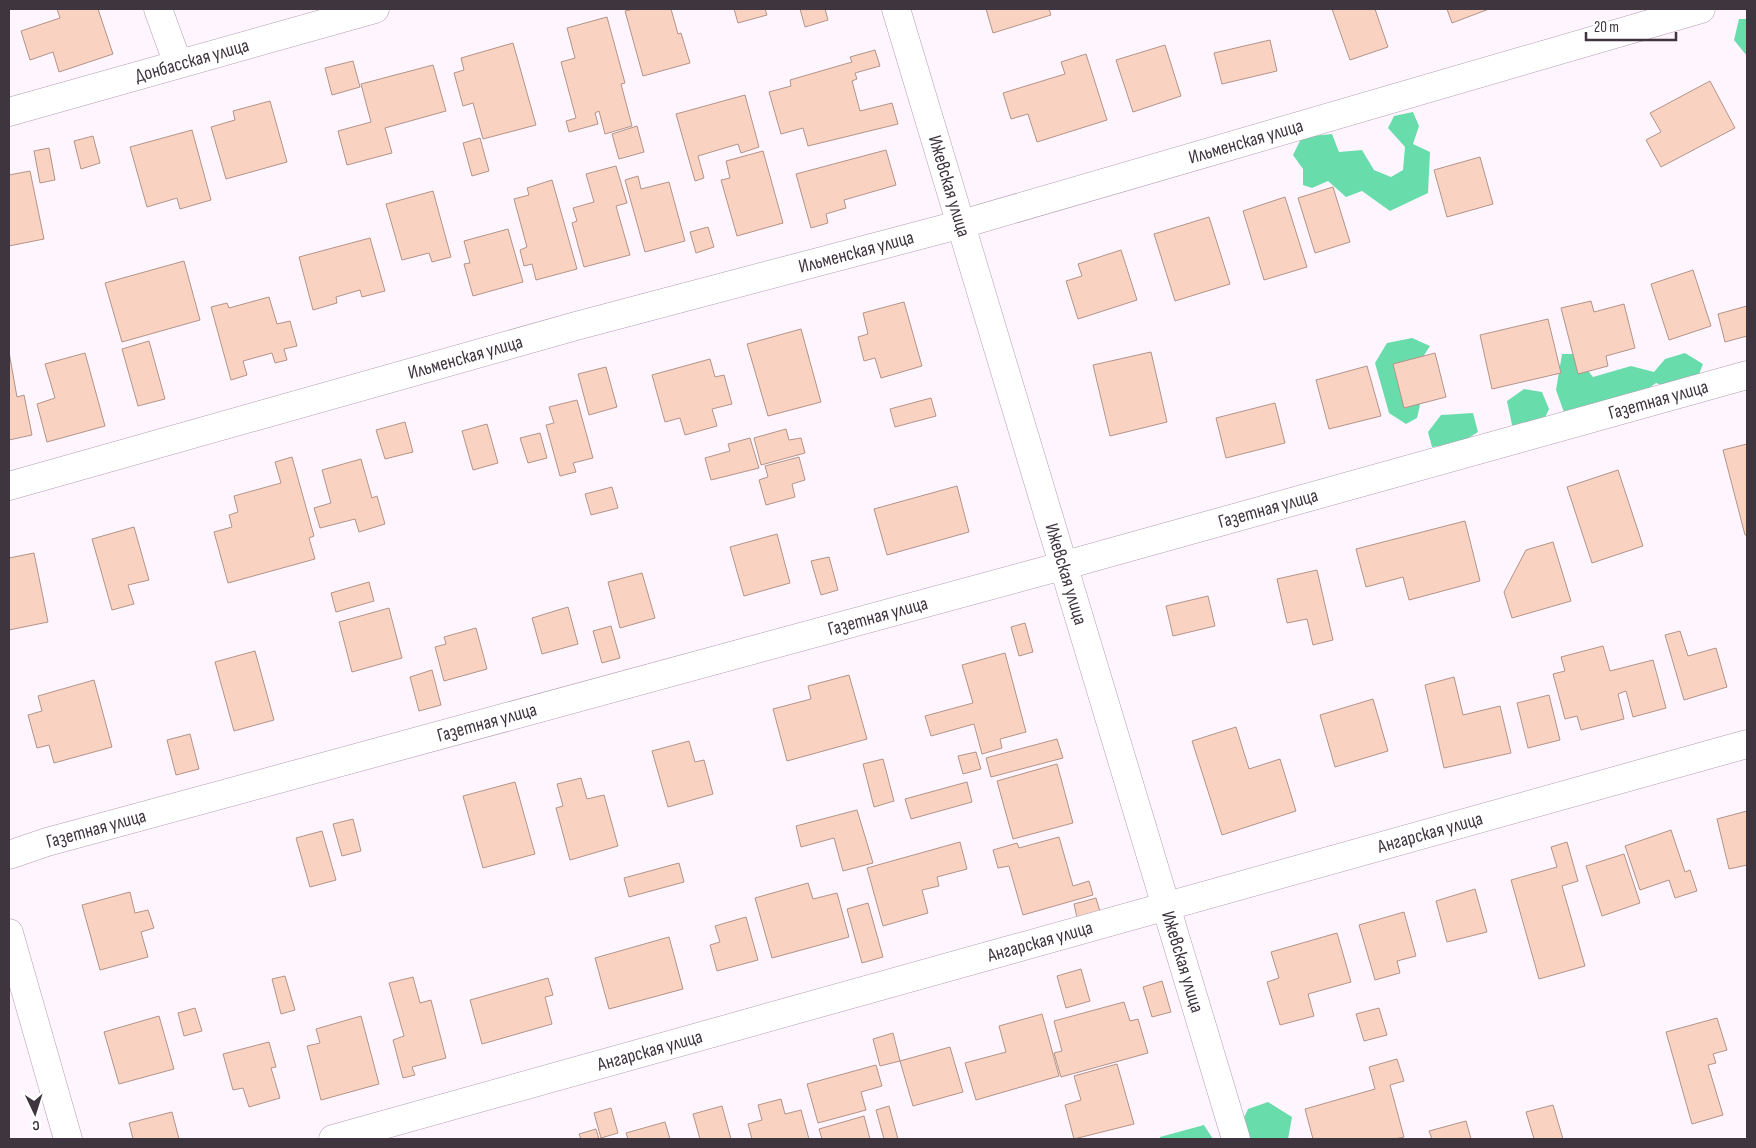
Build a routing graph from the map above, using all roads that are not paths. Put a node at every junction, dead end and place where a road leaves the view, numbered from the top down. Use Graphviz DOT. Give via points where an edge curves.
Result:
graph roads {
  1 [pos="158,9"];
  2 [pos="375,9"];
  3 [pos="896,9"];
  4 [pos="1701,9"];
  5 [pos="178,64"];
  6 [pos="9,112"];
  7 [pos="962,224"];
  8 [pos="1747,375"];
  9 [pos="9,486"];
  10 [pos="1062,566"];
  11 [pos="1747,744"];
  12 [pos="9,855"];
  13 [pos="1165,907"];
  14 [pos="9,933"];
  15 [pos="68,1139"];
  16 [pos="332,1139"];
  17 [pos="1236,1139"];
  1 -- 5 [label="street"];
  2 -- 5 [label="street, Донбасская улица"];
  3 -- 7 [label="street, Ижевская улица"];
  4 -- 7 [label="street, Ильменская улица"];
  5 -- 6 [label="street, Донбасская улица"];
  7 -- 9 [label="street, Ильменская улица" via="567,329"];
  7 -- 10 [label="street, Ижевская улица"];
  8 -- 10 [label="street, Газетная улица"];
  10 -- 12 [label="street, Газетная улица" via="66,836"];
  10 -- 13 [label="street, Ижевская улица"];
  11 -- 13 [label="street, Ангарская улица"];
  13 -- 16 [label="street, Ангарская улица"];
  13 -- 17 [label="street, Ижевская улица"];
  14 -- 15 [label="street"];
}
